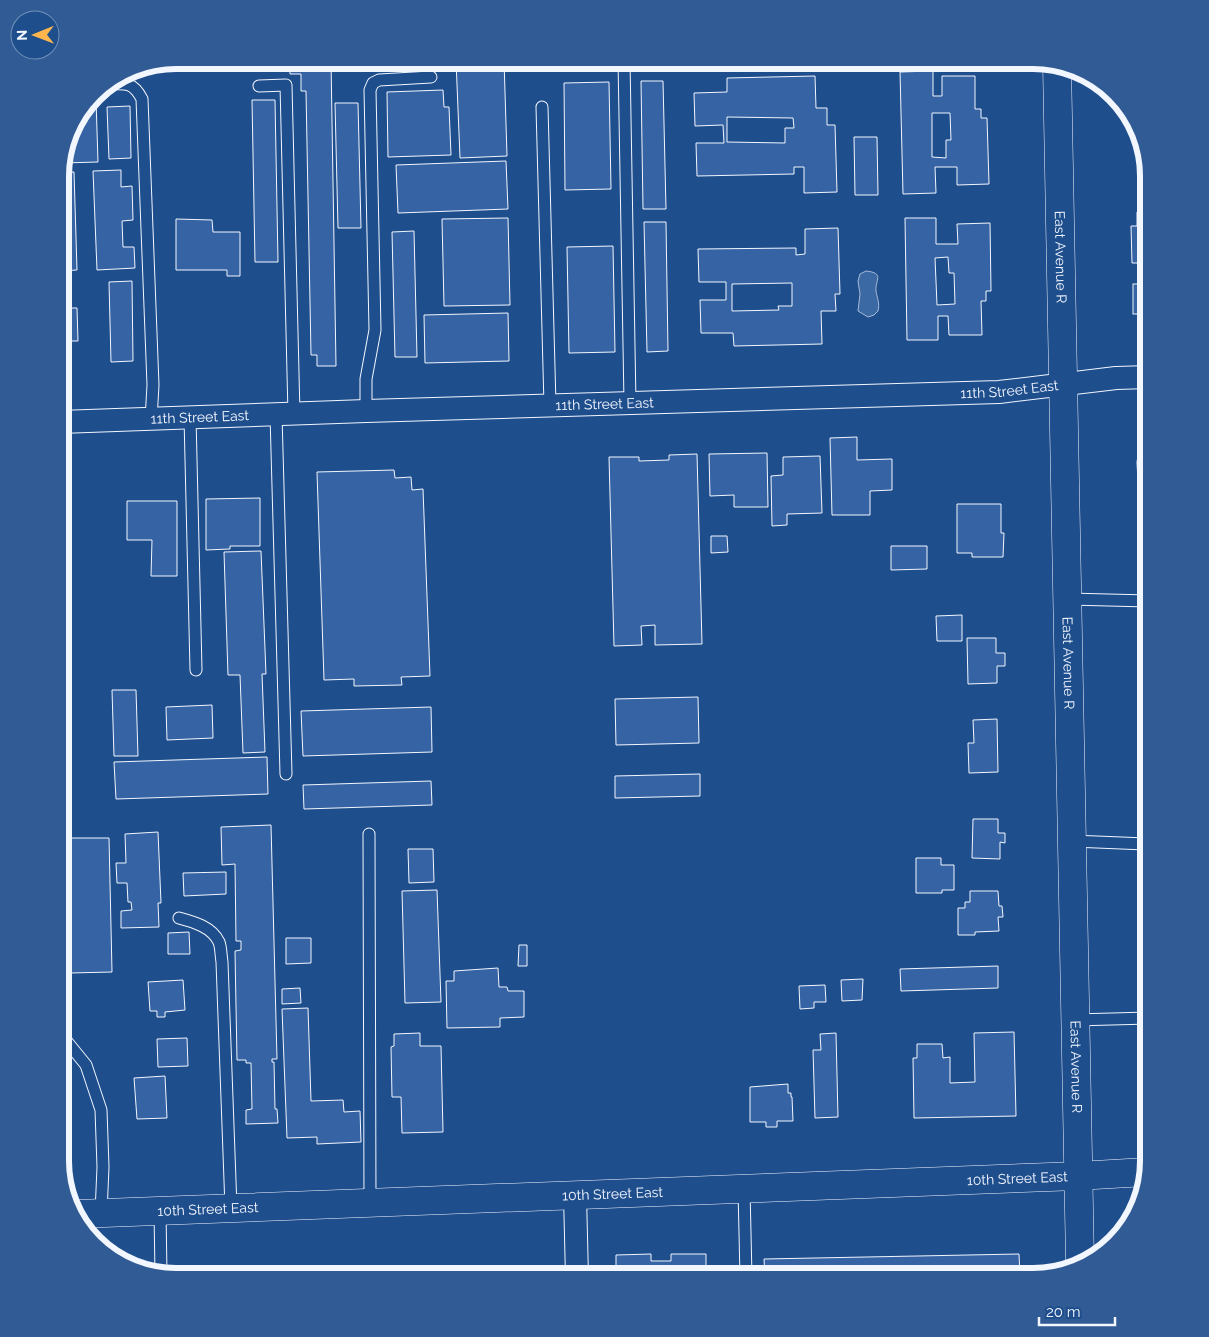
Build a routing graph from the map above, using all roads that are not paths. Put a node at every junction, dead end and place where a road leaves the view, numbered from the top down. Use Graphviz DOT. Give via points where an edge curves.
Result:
graph roads {
  1 [pos="624,69"];
  2 [pos="1057,71"];
  3 [pos="431,77"];
  4 [pos="123,83"];
  5 [pos="259,86"];
  6 [pos="542,107"];
  7 [pos="1140,377"];
  8 [pos="1063,385"];
  9 [pos="630,403"];
  10 [pos="550,405"];
  11 [pos="366,411"];
  12 [pos="285,414"];
  13 [pos="190,417"];
  14 [pos="151,420"];
  15 [pos="69,422"];
  16 [pos="1068,599"];
  17 [pos="1140,601"];
  18 [pos="196,670"];
  19 [pos="286,774"];
  20 [pos="369,834"];
  21 [pos="1072,841"];
  22 [pos="1140,844"];
  23 [pos="179,918"];
  24 [pos="1140,1018"];
  25 [pos="1074,1020"];
  26 [pos="69,1043"];
  27 [pos="1139,1172"];
  28 [pos="1077,1176"];
  29 [pos="744,1189"];
  30 [pos="574,1196"];
  31 [pos="370,1203"];
  32 [pos="231,1208"];
  33 [pos="160,1211"];
  34 [pos="90,1214"];
  35 [pos="1080,1257"];
  36 [pos="161,1267"];
  37 [pos="577,1268"];
  38 [pos="746,1268"];
  1 -- 9 [label="lane"];
  2 -- 8 [label="main road, East Avenue R"];
  3 -- 11 [label="lane" via="379,80 373,82 370,90 375,330 366,379"];
  4 -- 14 [label="lane" via="136,88 142,99 153,385"];
  5 -- 12 [label="lane" via="286,85"];
  6 -- 10 [label="lane"];
  7 -- 8 [label="street, 11th Street East"];
  8 -- 9 [label="street, 11th Street East" via="999,392"];
  8 -- 16 [label="main road, East Avenue R"];
  9 -- 10 [label="street, 11th Street East"];
  10 -- 11 [label="street, 11th Street East"];
  11 -- 12 [label="street, 11th Street East"];
  12 -- 13 [label="street, 11th Street East"];
  12 -- 19 [label="lane"];
  13 -- 14 [label="street, 11th Street East"];
  13 -- 18 [label="lane"];
  14 -- 15 [label="street, 11th Street East"];
  16 -- 17 [label="lane"];
  16 -- 21 [label="main road, East Avenue R"];
  20 -- 31 [label="lane"];
  21 -- 22 [label="lane"];
  21 -- 25 [label="main road, East Avenue R"];
  23 -- 32 [label="lane" via="200,924 219,942"];
  24 -- 25 [label="lane"];
  25 -- 28 [label="main road, East Avenue R"];
  26 -- 34 [label="lane" via="86,1065 101,1110 103,1167"];
  27 -- 28 [label="main road, 10th Street East"];
  28 -- 29 [label="main road, 10th Street East"];
  28 -- 35 [label="main road, East Avenue R"];
  29 -- 30 [label="main road, 10th Street East"];
  29 -- 38 [label="lane"];
  30 -- 31 [label="main road, 10th Street East"];
  30 -- 37 [label="street"];
  31 -- 32 [label="main road, 10th Street East"];
  32 -- 33 [label="main road, 10th Street East"];
  33 -- 34 [label="main road, 10th Street East"];
  33 -- 36 [label="lane"];
}
